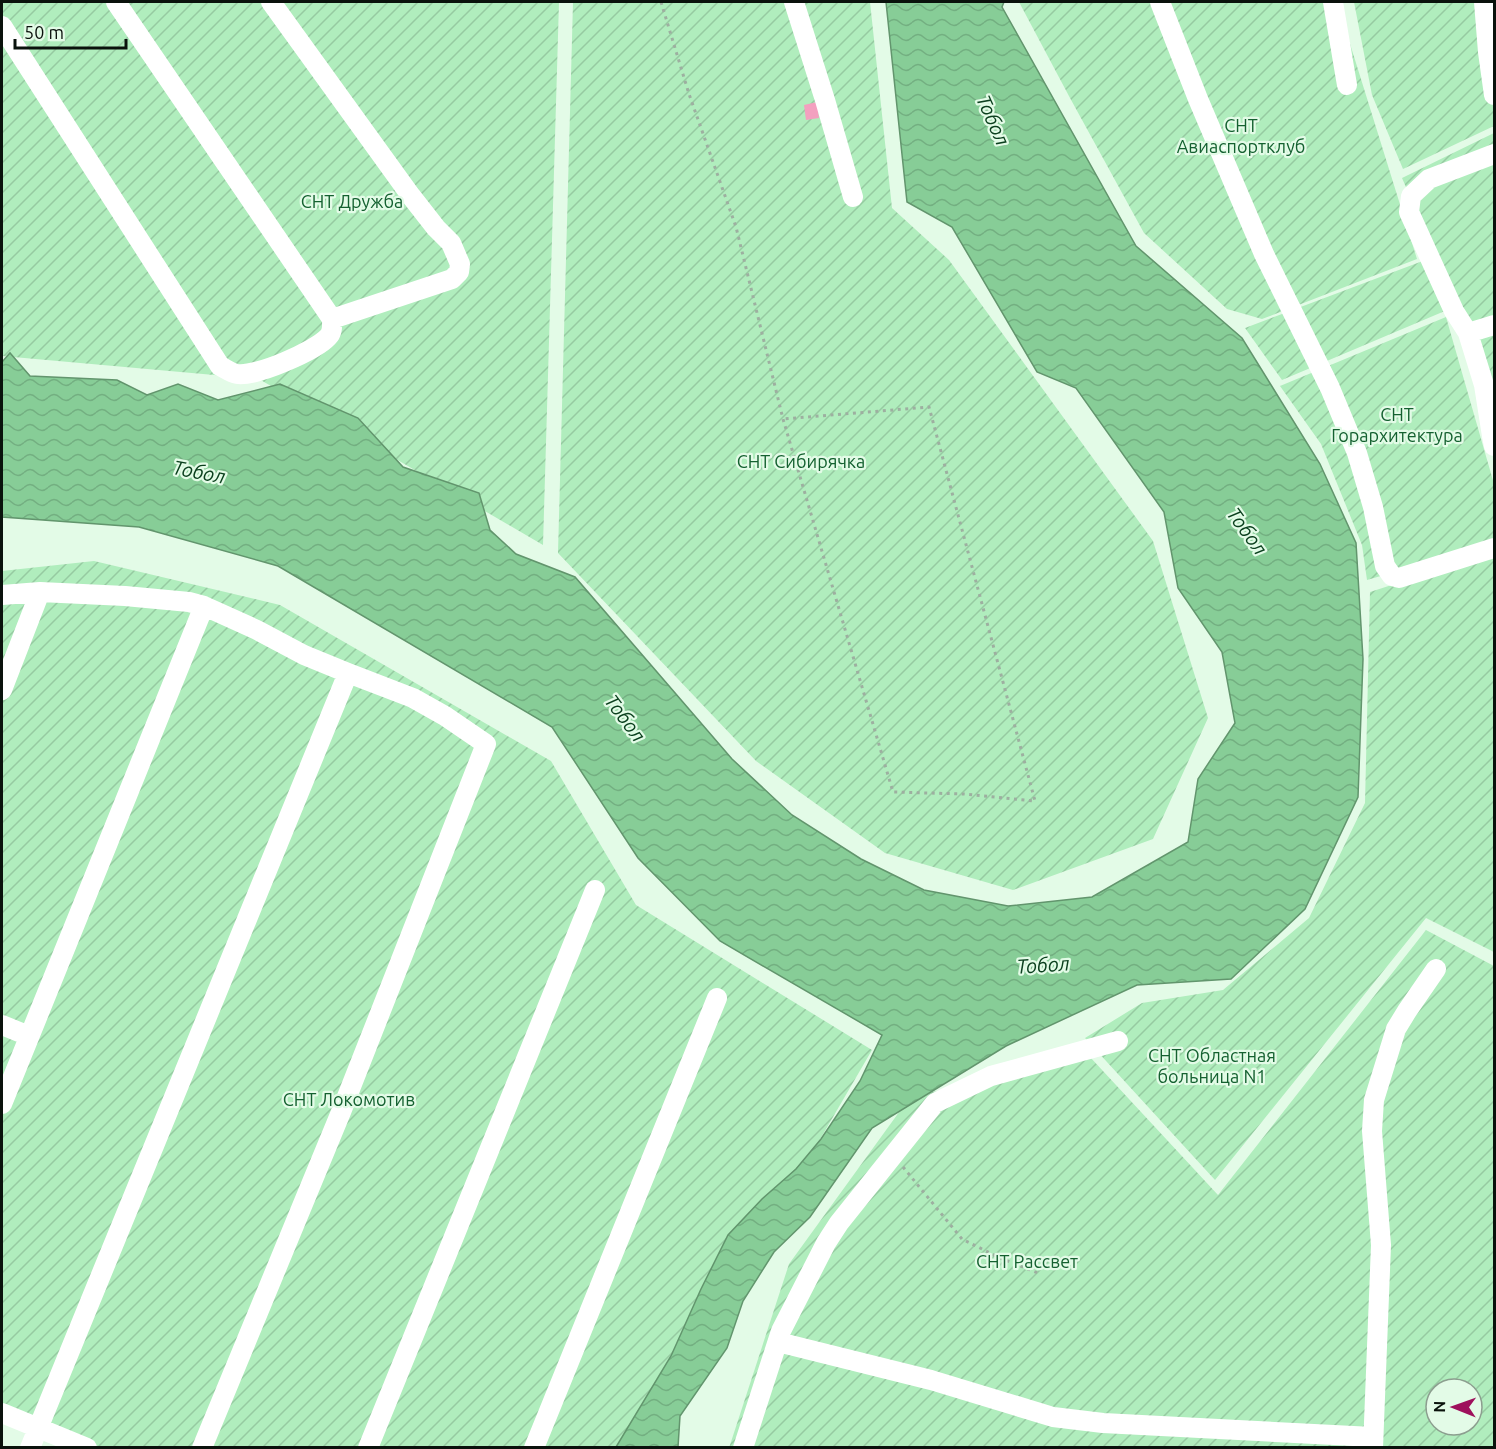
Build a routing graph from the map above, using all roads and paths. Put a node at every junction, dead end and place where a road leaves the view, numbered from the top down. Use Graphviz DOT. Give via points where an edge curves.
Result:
graph roads {
  1 [pos="116,2"];
  2 [pos="271,2"];
  3 [pos="661,2"];
  4 [pos="794,2"];
  5 [pos="1160,2"];
  6 [pos="1333,2"];
  7 [pos="1484,2"];
  8 [pos="2,26"];
  9 [pos="1347,85"];
  10 [pos="1494,95"];
  11 [pos="1494,154"];
  12 [pos="853,197"];
  13 [pos="332,319"];
  14 [pos="1494,325"];
  15 [pos="1468,333"];
  16 [pos="783,419"];
  17 [pos="1494,446"];
  18 [pos="1494,548"];
  19 [pos="40,592"];
  20 [pos="2,596"];
  21 [pos="204,606"];
  22 [pos="348,673"];
  23 [pos="2,690"];
  24 [pos="595,890"];
  25 [pos="1436,969"];
  26 [pos="717,998"];
  27 [pos="2,1025"];
  28 [pos="29,1036"];
  29 [pos="1118,1041"];
  30 [pos="2,1104"];
  31 [pos="888,1160"];
  32 [pos="1038,1273"];
  33 [pos="778,1342"];
  34 [pos="2,1413"];
  35 [pos="39,1429"];
  36 [pos="30,1448"];
  37 [pos="87,1448"];
  38 [pos="201,1448"];
  39 [pos="368,1448"];
  40 [pos="534,1448"];
  41 [pos="743,1448"];
  42 [pos="1373,1448"];
  1 -- 13 [label="street"];
  2 -- 13 [label="street" via="411,196 451,243 460,264 452,279"];
  3 -- 16 [label="path" via="736,227"];
  4 -- 12 [label="street"];
  5 -- 18 [label="street" via="1259,244 1330,388 1357,453 1385,566 1392,576 1399,578"];
  6 -- 9 [label="street"];
  7 -- 10 [label="street"];
  8 -- 13 [label="street" via="220,366 239,374 286,362 329,336"];
  11 -- 15 [label="street" via="1429,179 1411,195 1409,212"];
  14 -- 15 [label="street"];
  15 -- 17 [label="street" via="1484,385"];
  16 -- 16 [label="path" via="892,792 1035,801 929,407"];
  19 -- 20 [label="street"];
  19 -- 21 [label="street" via="125,596"];
  19 -- 23 [label="street"];
  21 -- 22 [label="street"];
  21 -- 28 [label="street"];
  22 -- 35 [label="street"];
  22 -- 38 [label="street" via="413,698 486,744 341,1112"];
  24 -- 39 [label="street"];
  25 -- 42 [label="street" via="1396,1029 1374,1100 1372,1131 1381,1245"];
  26 -- 40 [label="street"];
  27 -- 28 [label="street"];
  28 -- 30 [label="street"];
  29 -- 31 [label="street" via="991,1076 935,1103"];
  31 -- 32 [label="path" via="904,1167 962,1239"];
  31 -- 33 [label="street" via="832,1233"];
  33 -- 41 [label="street"];
  33 -- 42 [label="street" via="931,1380 1053,1417 1373,1437"];
  34 -- 35 [label="street"];
  35 -- 36 [label="street"];
  35 -- 37 [label="street"];
}
